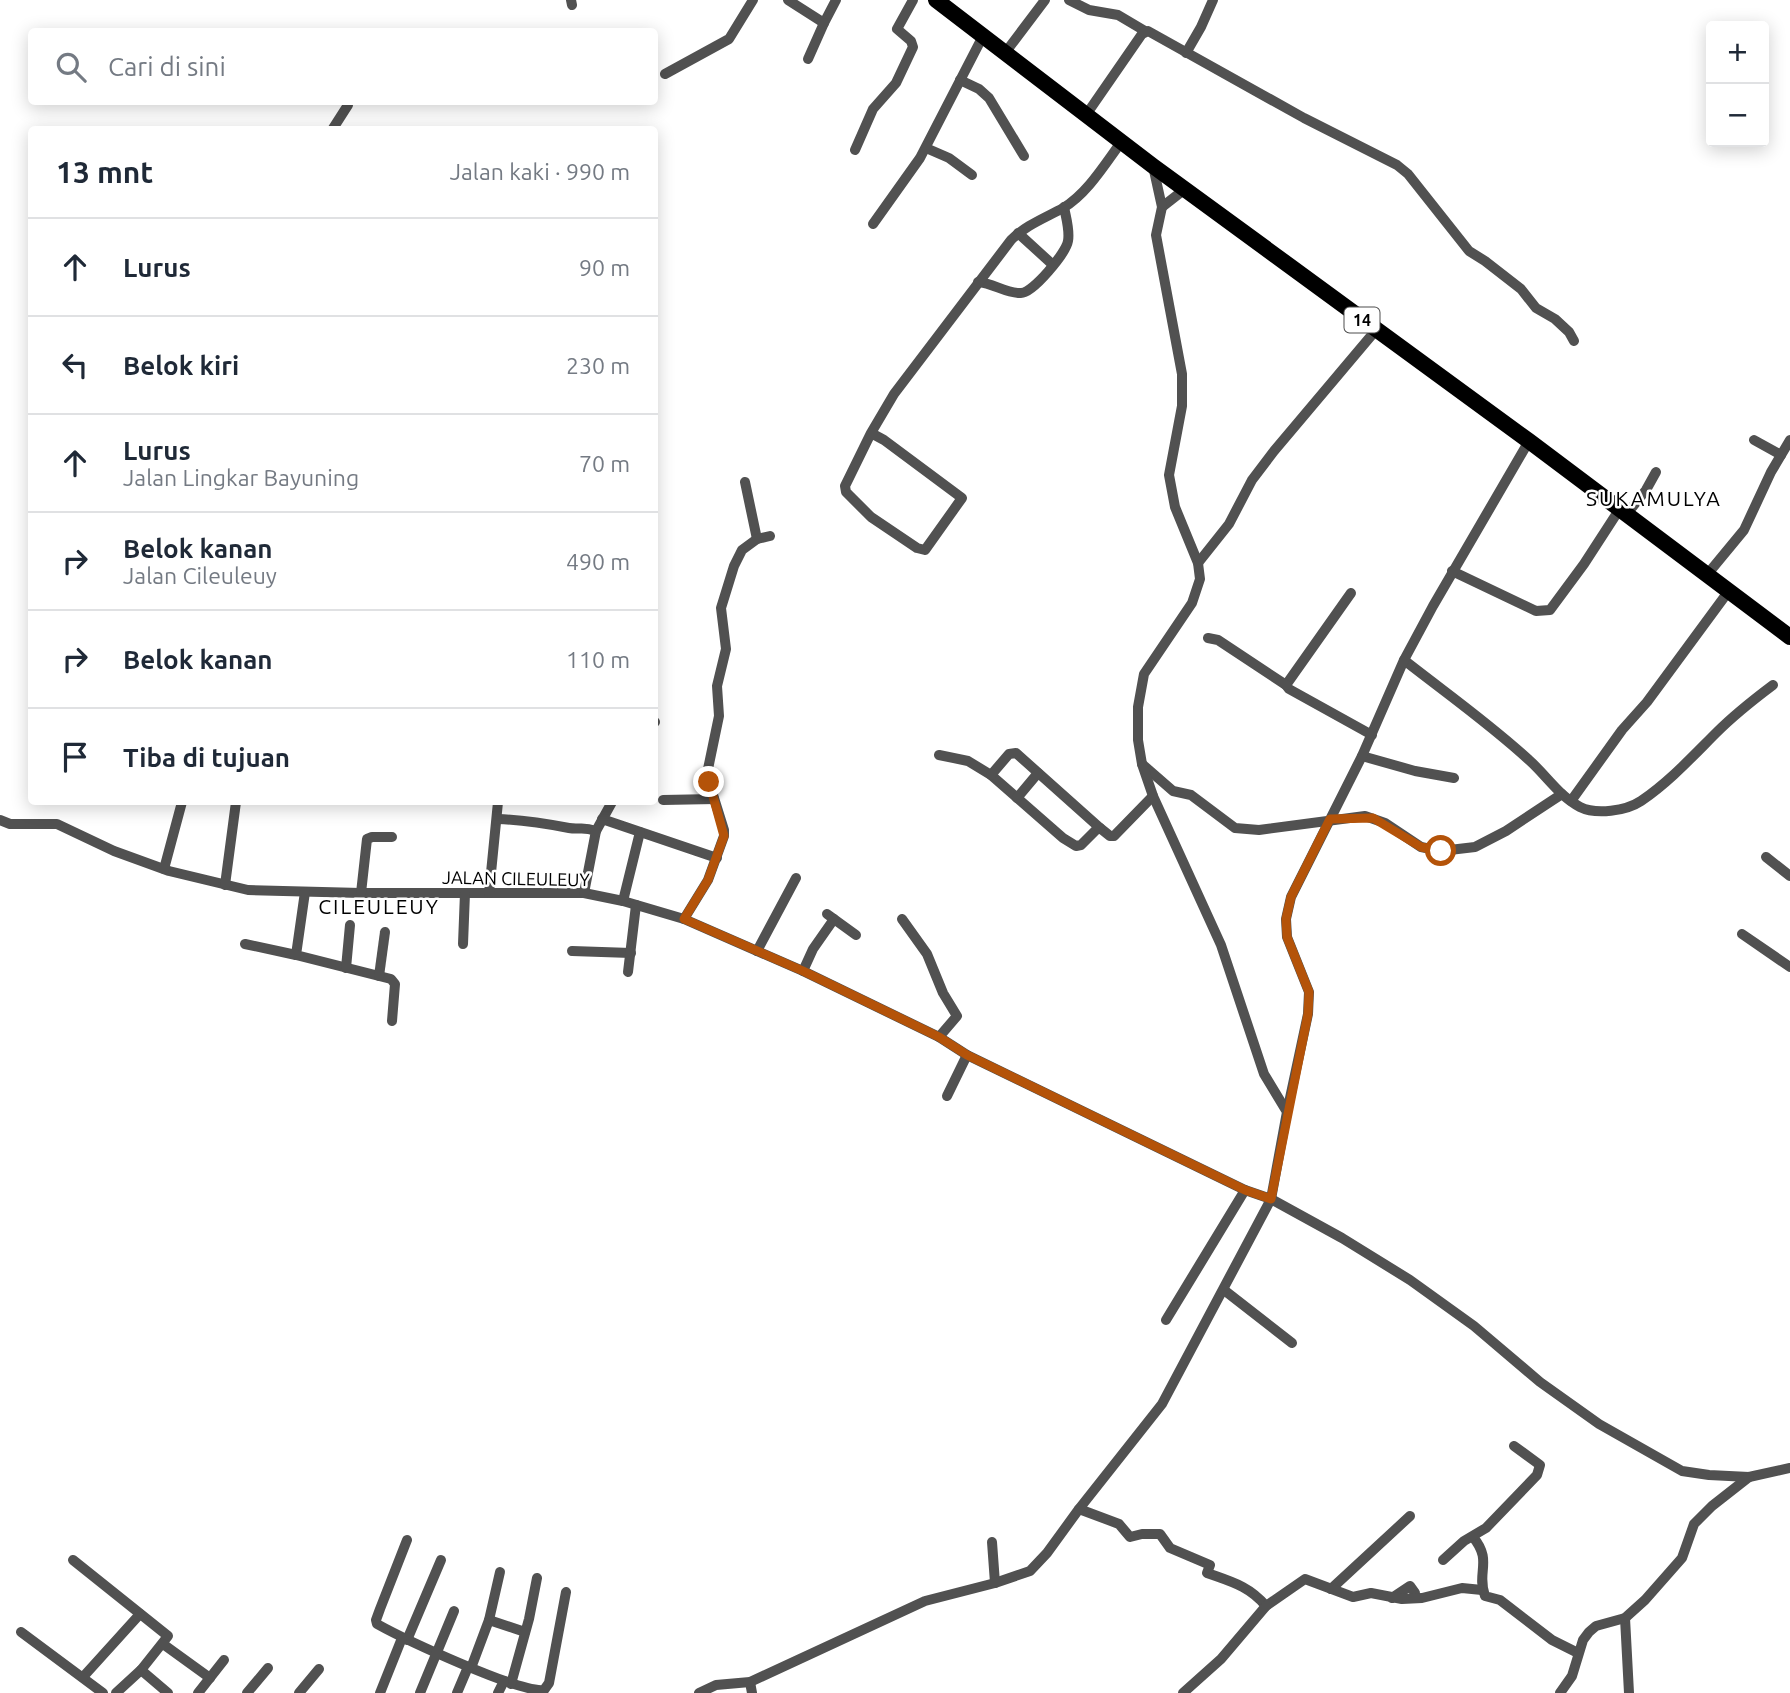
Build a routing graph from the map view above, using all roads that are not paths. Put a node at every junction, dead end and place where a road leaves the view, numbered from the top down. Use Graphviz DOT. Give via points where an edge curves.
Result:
graph roads {
  1 [pos="753,0"];
  2 [pos="788,0"];
  3 [pos="836,0"];
  4 [pos="913,0"];
  5 [pos="936,0"];
  6 [pos="1045,0"];
  7 [pos="1069,0"];
  8 [pos="1213,0"];
  9 [pos="824,23"];
  10 [pos="1145,31"];
  11 [pos="983,36"];
  12 [pos="1186,52"];
  13 [pos="1005,53"];
  14 [pos="808,59"];
  15 [pos="665,74"];
  16 [pos="960,80"];
  17 [pos="347,105"];
  18 [pos="1086,115"];
  19 [pos="334,126"];
  20 [pos="1122,141"];
  21 [pos="926,148"];
  22 [pos="855,150"];
  23 [pos="1024,156"];
  24 [pos="1153,166"];
  25 [pos="972,175"];
  26 [pos="1185,189"];
  27 [pos="1162,207"];
  28 [pos="1064,208"];
  29 [pos="873,224"];
  30 [pos="1018,233"];
  31 [pos="1052,264"];
  32 [pos="978,282"];
  33 [pos="1376,330"];
  34 [pos="1574,341"];
  35 [pos="871,433"];
  36 [pos="1754,440"];
  37 [pos="1790,440"];
  38 [pos="1529,441"];
  39 [pos="1781,455"];
  40 [pos="1656,472"];
  41 [pos="745,482"];
  42 [pos="1623,512"];
  43 [pos="770,536"];
  44 [pos="757,539"];
  45 [pos="1198,564"];
  46 [pos="1452,571"];
  47 [pos="1706,576"];
  48 [pos="1728,592"];
  49 [pos="1351,593"];
  50 [pos="1790,637"];
  51 [pos="1208,638"];
  52 [pos="1404,660"];
  53 [pos="1286,685"];
  54 [pos="1773,685"];
  55 [pos="1372,735"];
  56 [pos="939,755"];
  57 [pos="1362,756"];
  58 [pos="1142,764"];
  59 [pos="1038,773"];
  60 [pos="991,775"];
  61 [pos="1454,778"];
  62 [pos="1562,794"];
  63 [pos="1153,796"];
  64 [pos="1017,797"];
  65 [pos="715,799"];
  66 [pos="663,800"];
  67 [pos="1572,801"];
  68 [pos="181,805"];
  69 [pos="236,805"];
  70 [pos="498,805"];
  71 [pos="610,805"];
  72 [pos="602,818"];
  73 [pos="498,819"];
  74 [pos="1330,819"];
  75 [pos="0,820"];
  76 [pos="1100,828"];
  77 [pos="596,831"];
  78 [pos="640,832"];
  79 [pos="392,837"];
  80 [pos="1766,857"];
  81 [pos="716,858"];
  82 [pos="164,869"];
  83 [pos="1790,876"];
  84 [pos="796,878"];
  85 [pos="225,885"];
  86 [pos="305,892"];
  87 [pos="361,893"];
  88 [pos="465,893"];
  89 [pos="489,893"];
  90 [pos="584,893"];
  91 [pos="623,901"];
  92 [pos="636,905"];
  93 [pos="684,919"];
  94 [pos="902,919"];
  95 [pos="351,925"];
  96 [pos="385,932"];
  97 [pos="1742,934"];
  98 [pos="856,935"];
  99 [pos="245,944"];
  100 [pos="463,944"];
  101 [pos="572,951"];
  102 [pos="757,951"];
  103 [pos="631,953"];
  104 [pos="296,955"];
  105 [pos="1790,967"];
  106 [pos="346,968"];
  107 [pos="803,971"];
  108 [pos="628,972"];
  109 [pos="379,976"];
  110 [pos="392,1021"];
  111 [pos="939,1037"];
  112 [pos="967,1055"];
  113 [pos="947,1096"];
  114 [pos="1287,1112"];
  115 [pos="1245,1190"];
  116 [pos="1271,1199"];
  117 [pos="1224,1290"];
  118 [pos="1166,1320"];
  119 [pos="1292,1343"];
  120 [pos="1514,1446"];
  121 [pos="1790,1468"];
  122 [pos="1749,1477"];
  123 [pos="1079,1509"];
  124 [pos="1410,1516"];
  125 [pos="1473,1537"];
  126 [pos="407,1540"];
  127 [pos="992,1542"];
  128 [pos="73,1560"];
  129 [pos="441,1560"];
  130 [pos="1443,1560"];
  131 [pos="500,1572"];
  132 [pos="537,1578"];
  133 [pos="999,1582"];
  134 [pos="1331,1589"];
  135 [pos="1482,1590"];
  136 [pos="566,1592"];
  137 [pos="1415,1593"];
  138 [pos="1392,1598"];
  139 [pos="1266,1606"];
  140 [pos="454,1611"];
  141 [pos="140,1614"];
  142 [pos="1625,1618"];
  143 [pos="489,1620"];
  144 [pos="21,1632"];
  145 [pos="525,1632"];
  146 [pos="404,1639"];
  147 [pos="163,1644"];
  148 [pos="437,1652"];
  149 [pos="1578,1653"];
  150 [pos="224,1660"];
  151 [pos="268,1668"];
  152 [pos="469,1668"];
  153 [pos="318,1669"];
  154 [pos="141,1670"];
  155 [pos="83,1677"];
  156 [pos="210,1678"];
  157 [pos="508,1683"];
  158 [pos="751,1687"];
  159 [pos="536,1692"];
  160 [pos="103,1693"];
  161 [pos="116,1693"];
  162 [pos="167,1693"];
  163 [pos="198,1693"];
  164 [pos="247,1693"];
  165 [pos="299,1693"];
  166 [pos="380,1693"];
  167 [pos="420,1693"];
  168 [pos="457,1693"];
  169 [pos="498,1693"];
  170 [pos="699,1693"];
  171 [pos="1183,1693"];
  172 [pos="1560,1693"];
  173 [pos="1629,1693"];
  1 -- 15 [label="street" via="729,39"];
  2 -- 9 [label="street"];
  3 -- 9 [label="street"];
  4 -- 22 [label="street" via="897,29 912,41 912,47 896,83 873,109"];
  5 -- 11 [label="highway, 14"];
  6 -- 13 [label="street"];
  7 -- 10 [label="street" via="1089,10 1118,15"];
  8 -- 12 [label="street"];
  9 -- 14 [label="street"];
  10 -- 12 [label="street"];
  10 -- 18 [label="street"];
  11 -- 13 [label="highway, 14"];
  11 -- 16 [label="street"];
  12 -- 34 [label="street" via="1408,174 1469,251 1521,289"];
  13 -- 18 [label="highway, 14"];
  16 -- 21 [label="street"];
  16 -- 23 [label="street" via="989,98"];
  17 -- 19 [label="street"];
  18 -- 20 [label="highway, 14"];
  20 -- 24 [label="highway, 14"];
  20 -- 28 [label="street"];
  21 -- 25 [label="street"];
  21 -- 29 [label="street"];
  24 -- 26 [label="highway, 14"];
  24 -- 27 [label="street"];
  26 -- 27 [label="street"];
  26 -- 33 [label="highway, 14"];
  27 -- 45 [label="street" via="1156,235 1182,374 1182,406 1169,475 1175,507"];
  28 -- 30 [label="street"];
  28 -- 31 [label="street" via="1068,240"];
  30 -- 31 [label="street"];
  30 -- 32 [label="street"];
  31 -- 32 [label="street" via="1027,293"];
  32 -- 35 [label="street" via="894,394"];
  33 -- 38 [label="highway, 14"];
  33 -- 45 [label="street" via="1267,460 1229,524"];
  35 -- 35 [label="street" via="962,498 925,550 871,517 846,492"];
  36 -- 39 [label="street"];
  37 -- 39 [label="street"];
  38 -- 42 [label="highway, 14"];
  38 -- 46 [label="street"];
  39 -- 47 [label="street" via="1744,530"];
  40 -- 42 [label="street" via="1646,490"];
  41 -- 44 [label="street"];
  42 -- 46 [label="street" via="1550,610 1536,611"];
  42 -- 47 [label="highway, 14"];
  43 -- 44 [label="street"];
  44 -- 65 [label="street" via="737,558 721,608 726,649 708,769"];
  45 -- 58 [label="street" via="1200,579 1192,603 1144,674 1138,707"];
  46 -- 52 [label="street"];
  47 -- 48 [label="highway, 14"];
  48 -- 50 [label="highway, 14"];
  48 -- 67 [label="street"];
  49 -- 53 [label="street"];
  51 -- 53 [label="street"];
  52 -- 55 [label="street"];
  52 -- 62 [label="street" via="1509,743"];
  53 -- 55 [label="street"];
  54 -- 67 [label="street" via="1639,802 1601,811"];
  55 -- 57 [label="street"];
  56 -- 60 [label="street" via="968,761"];
  57 -- 61 [label="street"];
  57 -- 74 [label="street"];
  58 -- 63 [label="street"];
  58 -- 74 [label="street" via="1173,791 1191,795 1236,828 1259,830"];
  59 -- 60 [label="street" via="1013,753"];
  59 -- 64 [label="street"];
  59 -- 76 [label="street"];
  60 -- 64 [label="street"];
  62 -- 67 [label="street"];
  62 -- 74 [label="street" via="1475,846 1441,851 1421,847 1373,818"];
  63 -- 76 [label="street" via="1114,836"];
  63 -- 114 [label="street" via="1221,945 1264,1074"];
  64 -- 76 [label="street" via="1071,845 1081,845"];
  65 -- 66 [label="street"];
  65 -- 81 [label="street" via="724,830"];
  68 -- 82 [label="street"];
  69 -- 85 [label="street"];
  70 -- 73 [label="street"];
  71 -- 72 [label="street"];
  72 -- 77 [label="street"];
  72 -- 78 [label="street"];
  73 -- 77 [label="street" via="571,829 584,826"];
  73 -- 89 [label="street"];
  74 -- 114 [label="street" via="1291,897 1286,919 1287,937 1309,992"];
  75 -- 82 [label="street, JALAN CILEULEUY" via="57,824"];
  77 -- 90 [label="street"];
  78 -- 81 [label="street"];
  78 -- 91 [label="street"];
  79 -- 87 [label="street" via="367,839"];
  80 -- 83 [label="street"];
  81 -- 93 [label="street"];
  82 -- 85 [label="street, JALAN CILEULEUY"];
  84 -- 102 [label="street"];
  85 -- 86 [label="street, JALAN CILEULEUY"];
  86 -- 87 [label="street, JALAN CILEULEUY"];
  86 -- 104 [label="street"];
  87 -- 88 [label="street, JALAN CILEULEUY"];
  88 -- 89 [label="street, JALAN CILEULEUY"];
  88 -- 100 [label="street"];
  89 -- 90 [label="street, JALAN CILEULEUY"];
  90 -- 91 [label="street, JALAN CILEULEUY"];
  91 -- 92 [label="street, JALAN CILEULEUY"];
  92 -- 93 [label="street, JALAN CILEULEUY"];
  92 -- 103 [label="street"];
  93 -- 102 [label="street, JALAN CILEULEUY"];
  94 -- 111 [label="street" via="927,954 957,1016"];
  95 -- 106 [label="street"];
  96 -- 109 [label="street"];
  97 -- 105 [label="street"];
  98 -- 107 [label="street" via="830,917"];
  99 -- 104 [label="street"];
  101 -- 103 [label="street"];
  102 -- 107 [label="street, JALAN CILEULEUY"];
  103 -- 108 [label="street"];
  104 -- 106 [label="street"];
  106 -- 109 [label="street"];
  107 -- 111 [label="street, JALAN CILEULEUY"];
  109 -- 110 [label="street" via="395,984"];
  111 -- 112 [label="street, JALAN CILEULEUY"];
  112 -- 113 [label="street"];
  112 -- 115 [label="street, JALAN CILEULEUY"];
  114 -- 116 [label="street"];
  115 -- 116 [label="street, JALAN CILEULEUY"];
  115 -- 118 [label="street"];
  116 -- 117 [label="street"];
  116 -- 122 [label="street, JALAN CILEULEUY" via="1410,1280 1600,1424 1682,1471"];
  117 -- 119 [label="street"];
  117 -- 123 [label="street" via="1162,1404"];
  120 -- 125 [label="street" via="1541,1469 1508,1507"];
  121 -- 122 [label="street"];
  122 -- 142 [label="street" via="1694,1524 1682,1558"];
  123 -- 133 [label="street" via="1030,1571"];
  123 -- 139 [label="street" via="1119,1524 1130,1536 1160,1534 1170,1548 1210,1565 1208,1573 1255,1593"];
  124 -- 134 [label="street"];
  125 -- 130 [label="street"];
  125 -- 135 [label="street" via="1484,1556"];
  126 -- 146 [label="street" via="376,1620"];
  127 -- 133 [label="street"];
  128 -- 141 [label="street"];
  129 -- 146 [label="street"];
  131 -- 143 [label="street"];
  132 -- 145 [label="street"];
  133 -- 158 [label="street" via="925,1601"];
  134 -- 138 [label="street" via="1353,1597 1371,1593"];
  134 -- 139 [label="street" via="1305,1578"];
  135 -- 138 [label="street" via="1462,1588 1422,1598"];
  135 -- 149 [label="street"];
  136 -- 159 [label="street" via="549,1683"];
  137 -- 138 [label="street" via="1410,1586"];
  139 -- 171 [label="street" via="1221,1659"];
  140 -- 148 [label="street"];
  141 -- 147 [label="street" via="167,1636"];
  141 -- 155 [label="street"];
  142 -- 149 [label="street" via="1596,1626"];
  142 -- 173 [label="street"];
  143 -- 145 [label="street"];
  143 -- 152 [label="street"];
  144 -- 155 [label="street"];
  145 -- 157 [label="street"];
  146 -- 148 [label="street"];
  146 -- 166 [label="street"];
  147 -- 154 [label="street"];
  147 -- 156 [label="street"];
  148 -- 152 [label="street"];
  148 -- 167 [label="street"];
  149 -- 172 [label="street" via="1572,1676"];
  150 -- 156 [label="street"];
  151 -- 164 [label="street"];
  152 -- 157 [label="street"];
  152 -- 168 [label="street"];
  153 -- 165 [label="street"];
  154 -- 161 [label="street"];
  154 -- 162 [label="street"];
  155 -- 160 [label="street"];
  156 -- 163 [label="street"];
  157 -- 159 [label="street"];
  157 -- 169 [label="street"];
  158 -- 170 [label="street" via="716,1685"];
}
